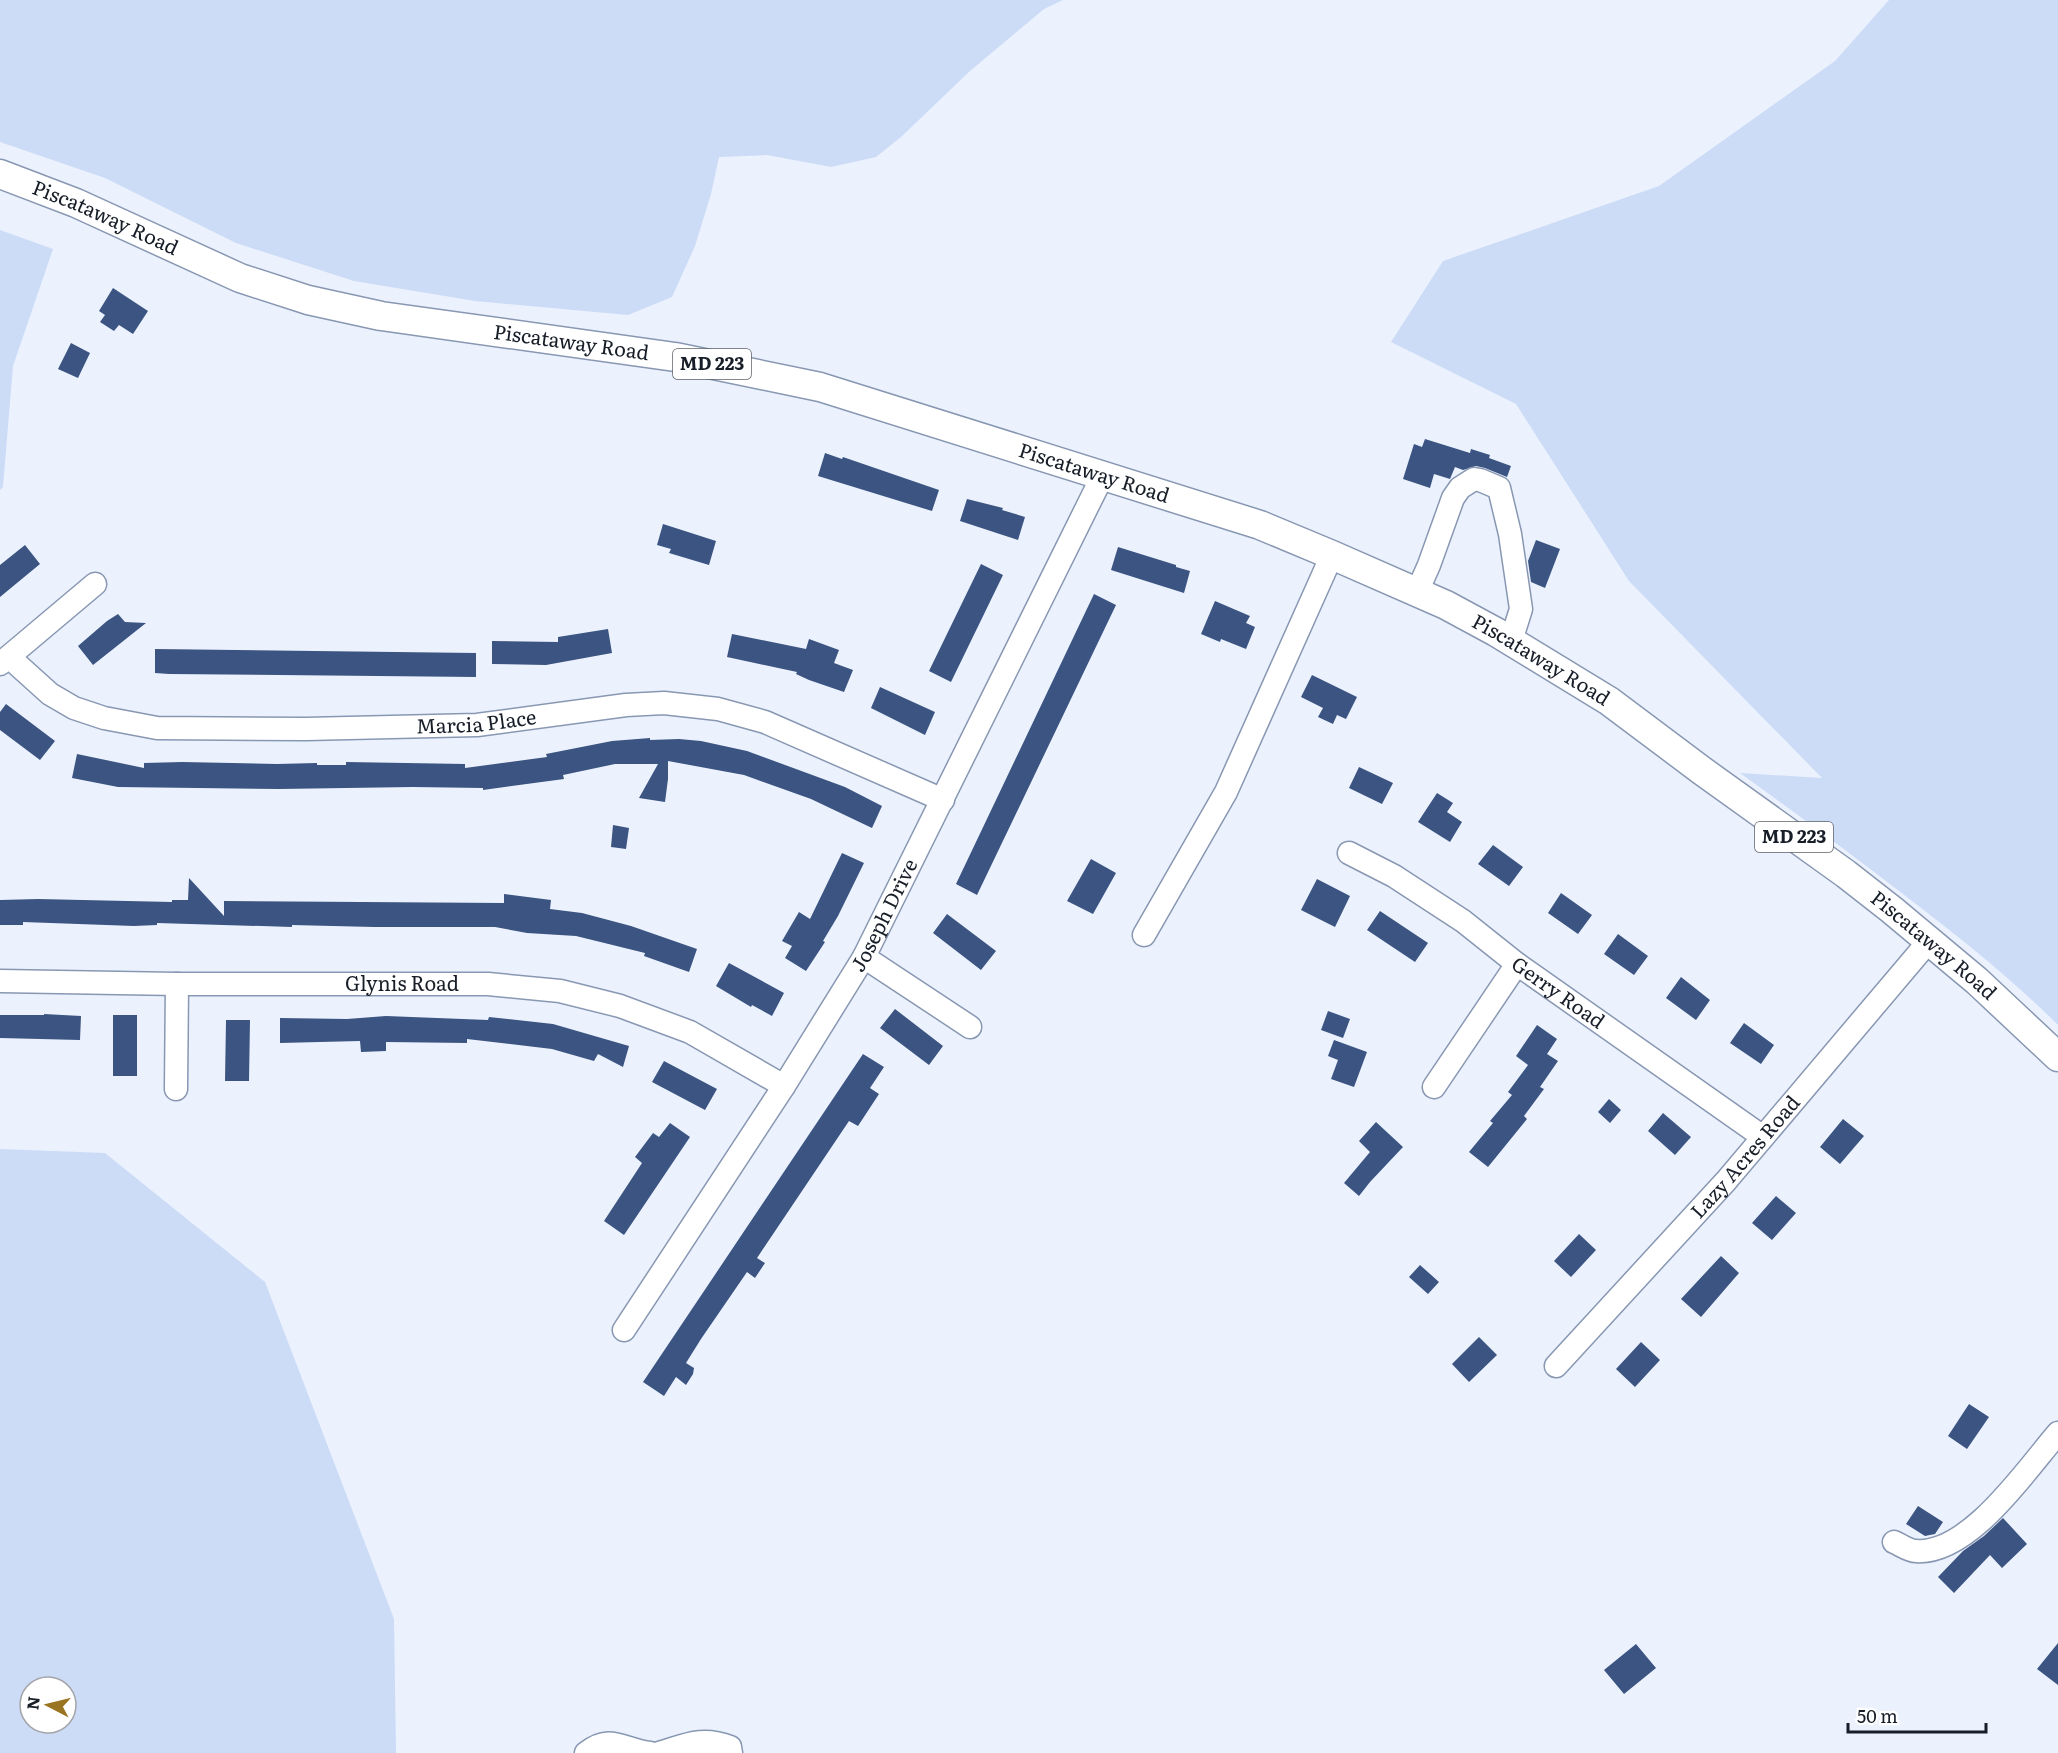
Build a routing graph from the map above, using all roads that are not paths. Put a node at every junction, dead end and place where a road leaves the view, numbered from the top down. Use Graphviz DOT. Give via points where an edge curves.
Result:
graph roads {
  1 [pos="0,174"];
  2 [pos="1102,477"];
  3 [pos="1332,555"];
  4 [pos="95,584"];
  5 [pos="1417,592"];
  6 [pos="1511,641"];
  7 [pos="5,661"];
  8 [pos="943,800"];
  9 [pos="1349,853"];
  10 [pos="1144,935"];
  11 [pos="1929,941"];
  12 [pos="864,957"];
  13 [pos="1517,964"];
  14 [pos="0,981"];
  15 [pos="177,984"];
  16 [pos="970,1027"];
  17 [pos="2058,1057"];
  18 [pos="784,1086"];
  19 [pos="1434,1087"];
  20 [pos="176,1089"];
  21 [pos="1763,1137"];
  22 [pos="624,1330"];
  23 [pos="1556,1366"];
  24 [pos="2058,1433"];
  25 [pos="1894,1542"];
  26 [pos="586,1753"];
  27 [pos="650,1753"];
  28 [pos="658,1753"];
  29 [pos="732,1753"];
  1 -- 2 [label="main road, Piscataway Road / MD 223" via="76,203 240,278 329,306 746,370 820,387"];
  2 -- 3 [label="main road, Piscataway Road / MD 223" via="1260,525"];
  2 -- 8 [label="street, Joseph Drive"];
  3 -- 5 [label="main road, Piscataway Road / MD 223"];
  3 -- 10 [label="street" via="1226,792"];
  4 -- 7 [label="street"];
  5 -- 6 [label="main road, Piscataway Road / MD 223"];
  5 -- 6 [label="street" via="1453,498 1474,479 1490,483 1499,488 1521,609"];
  6 -- 11 [label="main road, Piscataway Road / MD 223" via="1609,701 1846,874"];
  7 -- 8 [label="street, Marcia Place" via="74,708 157,728 477,725 664,703 718,710 765,722"];
  8 -- 12 [label="street, Joseph Drive"];
  9 -- 13 [label="street, Gerry Road" via="1394,876"];
  11 -- 17 [label="main road, Piscataway Road / MD 223"];
  11 -- 21 [label="street, Lazy Acres Road"];
  12 -- 16 [label="street"];
  12 -- 18 [label="street, Joseph Drive"];
  13 -- 19 [label="street"];
  13 -- 21 [label="street, Gerry Road"];
  14 -- 15 [label="street, Glynis Road"];
  15 -- 18 [label="street, Glynis Road" via="488,984 560,991 620,1006 690,1032"];
  15 -- 20 [label="street"];
  18 -- 22 [label="street, Joseph Drive"];
  21 -- 23 [label="street, Lazy Acres Road" via="1656,1260"];
  24 -- 25 [label="street" via="2009,1492 1960,1538 1929,1551 1913,1551"];
  26 -- 27 [label="street" via="609,1743"];
  28 -- 29 [label="street" via="714,1741 730,1748"];
}
